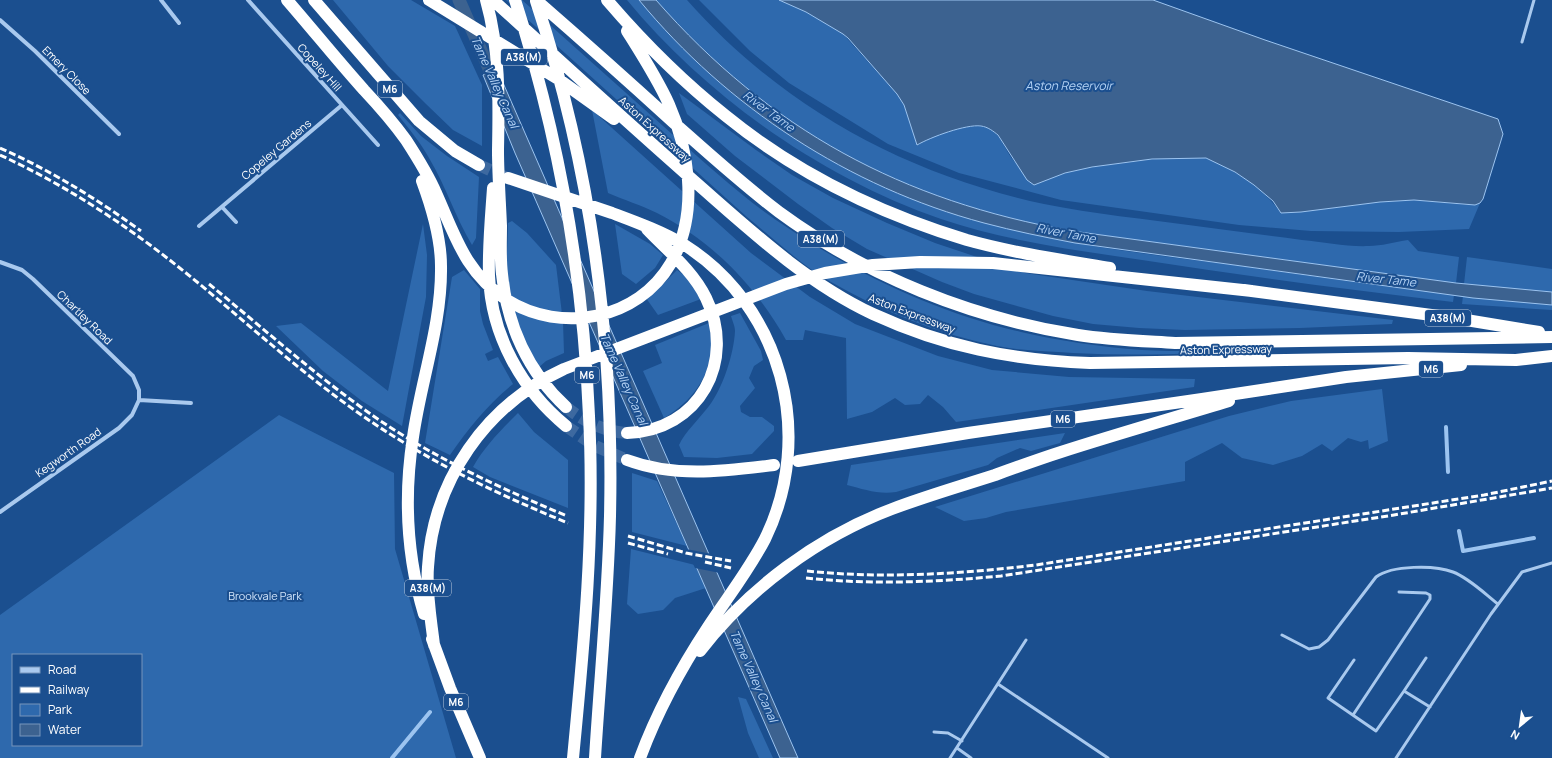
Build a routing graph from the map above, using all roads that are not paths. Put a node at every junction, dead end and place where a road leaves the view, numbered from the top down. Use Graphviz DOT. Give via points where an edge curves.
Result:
graph roads {
  1 [pos="161,0"];
  2 [pos="248,0"];
  3 [pos="287,0"];
  4 [pos="314,0"];
  5 [pos="429,0"];
  6 [pos="486,0"];
  7 [pos="493,0"];
  8 [pos="515,0"];
  9 [pos="536,0"];
  10 [pos="607,0"];
  11 [pos="1534,0"];
  12 [pos="0,20"];
  13 [pos="178,23"];
  14 [pos="1522,42"];
  15 [pos="365,91"];
  16 [pos="342,105"];
  17 [pos="119,134"];
  18 [pos="378,145"];
  19 [pos="479,165"];
  20 [pos="676,165"];
  21 [pos="513,180"];
  22 [pos="222,207"];
  23 [pos="236,222"];
  24 [pos="643,225"];
  25 [pos="199,226"];
  26 [pos="495,233"];
  27 [pos="0,262"];
  28 [pos="1252,291"];
  29 [pos="1552,334"];
  30 [pos="1552,337"];
  31 [pos="1552,356"];
  32 [pos="1516,360"];
  33 [pos="1274,388"];
  34 [pos="139,400"];
  35 [pos="191,403"];
  36 [pos="562,404"];
  37 [pos="566,426"];
  38 [pos="627,433"];
  39 [pos="628,460"];
  40 [pos="798,461"];
  41 [pos="774,465"];
  42 [pos="0,512"];
  43 [pos="1552,563"];
  44 [pos="1399,592"];
  45 [pos="1498,604"];
  46 [pos="1282,634"];
  47 [pos="1026,640"];
  48 [pos="434,645"];
  49 [pos="1426,658"];
  50 [pos="1354,660"];
  51 [pos="998,684"];
  52 [pos="1404,691"];
  53 [pos="1430,707"];
  54 [pos="661,710"];
  55 [pos="1353,715"];
  56 [pos="934,732"];
  57 [pos="962,741"];
  58 [pos="957,748"];
  59 [pos="480,758"];
  60 [pos="573,758"];
  61 [pos="594,758"];
  62 [pos="640,758"];
  63 [pos="950,758"];
  64 [pos="971,758"];
  65 [pos="1108,758"];
  66 [pos="1396,758"];
  1 -- 13 [label="street"];
  2 -- 16 [label="street, Copeley Hill"];
  3 -- 15 [label="highway, M6"];
  4 -- 19 [label="highway, M6" via="419,121 455,151"];
  5 -- 20 [label="highway, A38(M)" via="558,79"];
  6 -- 26 [label="highway" via="499,91"];
  7 -- 20 [label="highway, Aston Expressway / A38(M)"];
  8 -- 60 [label="highway, M6" via="550,122 564,189 576,263 590,417 589,538"];
  9 -- 30 [label="highway, Aston Expressway / A38(M)" via="702,148 779,212 834,248 877,271 965,307 1019,323 1076,334 1119,340 1175,343"];
  9 -- 61 [label="highway, M6" via="570,118 596,261 604,331 609,414 610,514"];
  10 -- 15 [label="highway, M6" via="656,77 670,104 682,143 688,195 684,232 667,268 655,284 640,297 610,312 584,318 551,317 531,312 515,304 487,284 460,250 434,188 414,152 390,118"];
  10 -- 28 [label="highway, A38(M)" via="681,78 749,134 805,170 867,202 923,226 998,247"];
  11 -- 14 [label="lane"];
  12 -- 17 [label="street, Emery Close"];
  15 -- 48 [label="highway, M6" via="417,170 429,199 439,243 440,288 413,439 408,508 412,560"];
  16 -- 18 [label="street, Copeley Hill"];
  16 -- 22 [label="street, Copeley Gardens"];
  20 -- 32 [label="highway, Aston Expressway / A38(M)" via="807,276 872,313 931,338 976,350 1026,359 1090,363 1408,358"];
  21 -- 24 [label="highway, M6"];
  22 -- 23 [label="street"];
  22 -- 25 [label="street, Copeley Gardens"];
  24 -- 38 [label="highway, M6" via="698,285 706,298 718,346 710,380 702,394 683,414 660,427"];
  24 -- 54 [label="highway, M6" via="677,241 708,263 729,284 756,320 773,353 781,376 786,399 789,445 782,492 770,527 756,555 695,648"];
  26 -- 36 [label="highway" via="514,330 532,367"];
  26 -- 37 [label="highway" via="489,276 500,331 508,352 524,380 539,400"];
  27 -- 34 [label="street, Chartley Road" via="22,270 33,279 133,376 139,390"];
  28 -- 29 [label="highway, A38(M)"];
  28 -- 48 [label="highway, A38(M)" via="993,263 920,262 859,267 786,284 564,369 526,391 492,419 465,453 450,481 435,520 429,555 428,601"];
  31 -- 32 [label="highway, Aston Expressway / A38(M)"];
  32 -- 33 [label="highway, M6" via="1346,377"];
  33 -- 40 [label="highway, M6"];
  33 -- 54 [label="highway, M6" via="1060,452 915,500 844,531 800,558 759,590 722,626 689,666"];
  34 -- 35 [label="street"];
  34 -- 42 [label="street, Kegworth Road" via="132,415 118,428"];
  39 -- 41 [label="highway" via="658,469 687,472 718,472"];
  43 -- 45 [label="lane" via="1522,572"];
  44 -- 55 [label="lane" via="1426,593 1430,595 1430,599"];
  45 -- 46 [label="lane" via="1453,572 1432,568 1410,568 1382,572 1376,577 1328,640 1319,647 1309,649"];
  45 -- 53 [label="lane"];
  47 -- 51 [label="lane"];
  48 -- 59 [label="highway, M6"];
  49 -- 52 [label="lane"];
  50 -- 55 [label="lane" via="1328,698"];
  51 -- 57 [label="lane"];
  51 -- 65 [label="lane"];
  52 -- 53 [label="lane"];
  52 -- 55 [label="lane" via="1376,731"];
  53 -- 66 [label="lane"];
  54 -- 62 [label="highway, M6"];
  56 -- 57 [label="lane" via="948,733"];
  57 -- 58 [label="lane"];
  58 -- 63 [label="lane"];
  58 -- 64 [label="lane"];
}
